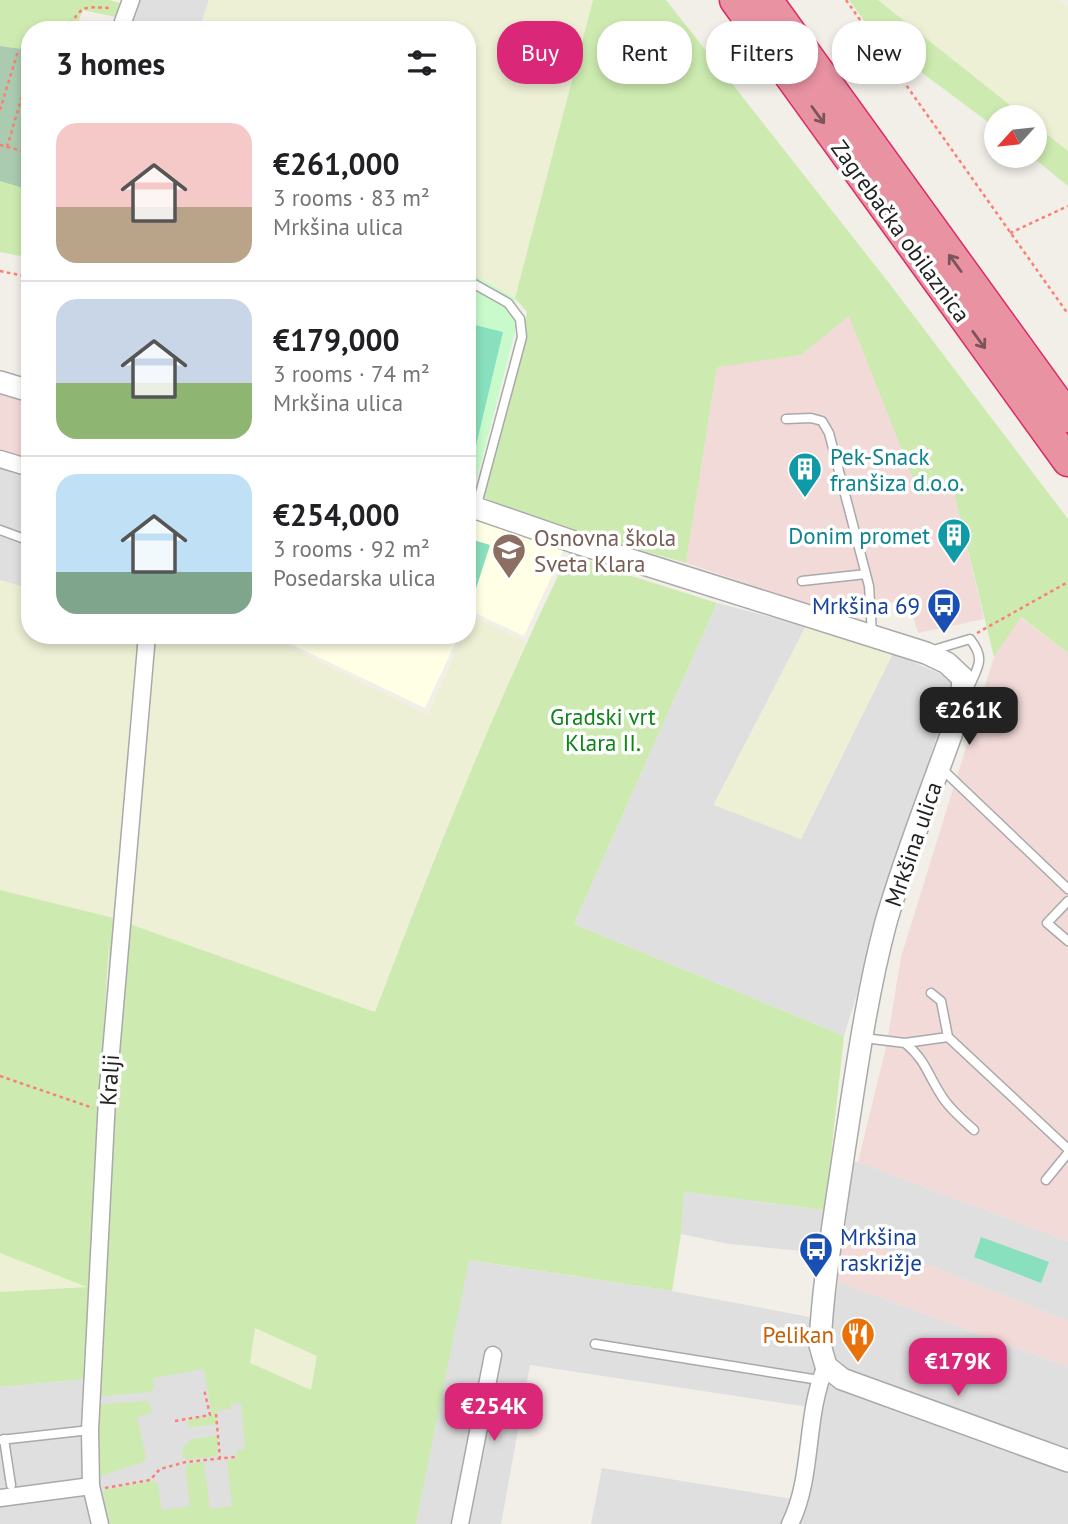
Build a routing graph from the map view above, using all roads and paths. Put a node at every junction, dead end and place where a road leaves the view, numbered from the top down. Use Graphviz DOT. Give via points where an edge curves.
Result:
graph roads {
  1 [pos="735,0"];
  2 [pos="767,0"];
  3 [pos="846,0"];
  4 [pos="129,4"];
  5 [pos="73,21"];
  6 [pos="123,21"];
  7 [pos="18,51"];
  8 [pos="21,100"];
  9 [pos="0,110"];
  10 [pos="0,145"];
  11 [pos="7,147"];
  12 [pos="21,151"];
  13 [pos="1068,206"];
  14 [pos="1010,233"];
  15 [pos="0,271"];
  16 [pos="21,275"];
  17 [pos="476,285"];
  18 [pos="1068,314"];
  19 [pos="0,382"];
  20 [pos="21,388"];
  21 [pos="1068,417"];
  22 [pos="786,419"];
  23 [pos="0,459"];
  24 [pos="1068,461"];
  25 [pos="21,465"];
  26 [pos="476,490"];
  27 [pos="476,509"];
  28 [pos="0,530"];
  29 [pos="21,538"];
  30 [pos="866,574"];
  31 [pos="802,581"];
  32 [pos="1068,582"];
  33 [pos="872,634"];
  34 [pos="970,639"];
  35 [pos="146,644"];
  36 [pos="926,653"];
  37 [pos="961,707"];
  38 [pos="940,767"];
  39 [pos="1068,889"];
  40 [pos="1068,901"];
  41 [pos="1068,941"];
  42 [pos="931,993"];
  43 [pos="861,1037"];
  44 [pos="947,1037"];
  45 [pos="905,1043"];
  46 [pos="0,1076"];
  47 [pos="106,1113"];
  48 [pos="974,1130"];
  49 [pos="1068,1151"];
  50 [pos="1046,1180"];
  51 [pos="595,1344"];
  52 [pos="493,1355"];
  53 [pos="823,1373"];
  54 [pos="204,1389"];
  55 [pos="216,1414"];
  56 [pos="175,1421"];
  57 [pos="90,1430"];
  58 [pos="2,1440"];
  59 [pos="235,1457"];
  60 [pos="220,1458"];
  61 [pos="1068,1461"];
  62 [pos="10,1485"];
  63 [pos="98,1487"];
  64 [pos="0,1498"];
  65 [pos="100,1524"];
  66 [pos="460,1524"];
  67 [pos="790,1524"];
  1 -- 24 [label="highway, Zagrebačka obilaznica, one-way"];
  21 -- 2 [label="highway, Zagrebačka obilaznica, one-way"];
  3 -- 14 [label="path"];
  4 -- 5 [label="path" via="84,7"];
  4 -- 6 [label="street"];
  7 -- 9 [label="path"];
  8 -- 11 [label="path"];
  10 -- 11 [label="path"];
  11 -- 12 [label="path"];
  13 -- 14 [label="path"];
  14 -- 18 [label="path"];
  15 -- 16 [label="path"];
  17 -- 26 [label="lane" via="508,303 520,318 522,337"];
  19 -- 20 [label="street"];
  22 -- 30 [label="lane" via="822,421 829,433"];
  23 -- 25 [label="street"];
  27 -- 33 [label="street, Mrkšina ulica"];
  28 -- 29 [label="lane"];
  30 -- 31 [label="lane"];
  30 -- 33 [label="lane"];
  32 -- 34 [label="path"];
  33 -- 36 [label="street, Mrkšina ulica"];
  34 -- 36 [label="lane"];
  34 -- 37 [label="lane" via="980,661"];
  35 -- 47 [label="street, Kralji"];
  36 -- 37 [label="street, Mrkšina ulica" via="963,678"];
  37 -- 38 [label="street, Mrkšina ulica"];
  38 -- 39 [label="lane"];
  38 -- 43 [label="street, Mrkšina ulica" via="889,912"];
  40 -- 41 [label="lane" via="1047,923"];
  42 -- 44 [label="lane" via="941,1001"];
  43 -- 45 [label="lane"];
  43 -- 53 [label="street, Mrkšina ulica" via="821,1327"];
  44 -- 45 [label="lane"];
  44 -- 49 [label="lane"];
  45 -- 48 [label="lane" via="919,1055 945,1101"];
  46 -- 47 [label="path"];
  47 -- 57 [label="street, Kralji"];
  49 -- 50 [label="lane"];
  51 -- 53 [label="lane"];
  52 -- 66 [label="street"];
  53 -- 61 [label="street"];
  53 -- 67 [label="street, Mrkšina ulica" via="815,1395 800,1498"];
  54 -- 56 [label="path" via="210,1415"];
  55 -- 60 [label="path"];
  57 -- 58 [label="lane"];
  57 -- 63 [label="street, Kralji"];
  58 -- 62 [label="lane"];
  59 -- 60 [label="path"];
  60 -- 63 [label="path" via="160,1469 150,1480"];
  63 -- 64 [label="street"];
  63 -- 65 [label="street, Kralji"];
}
